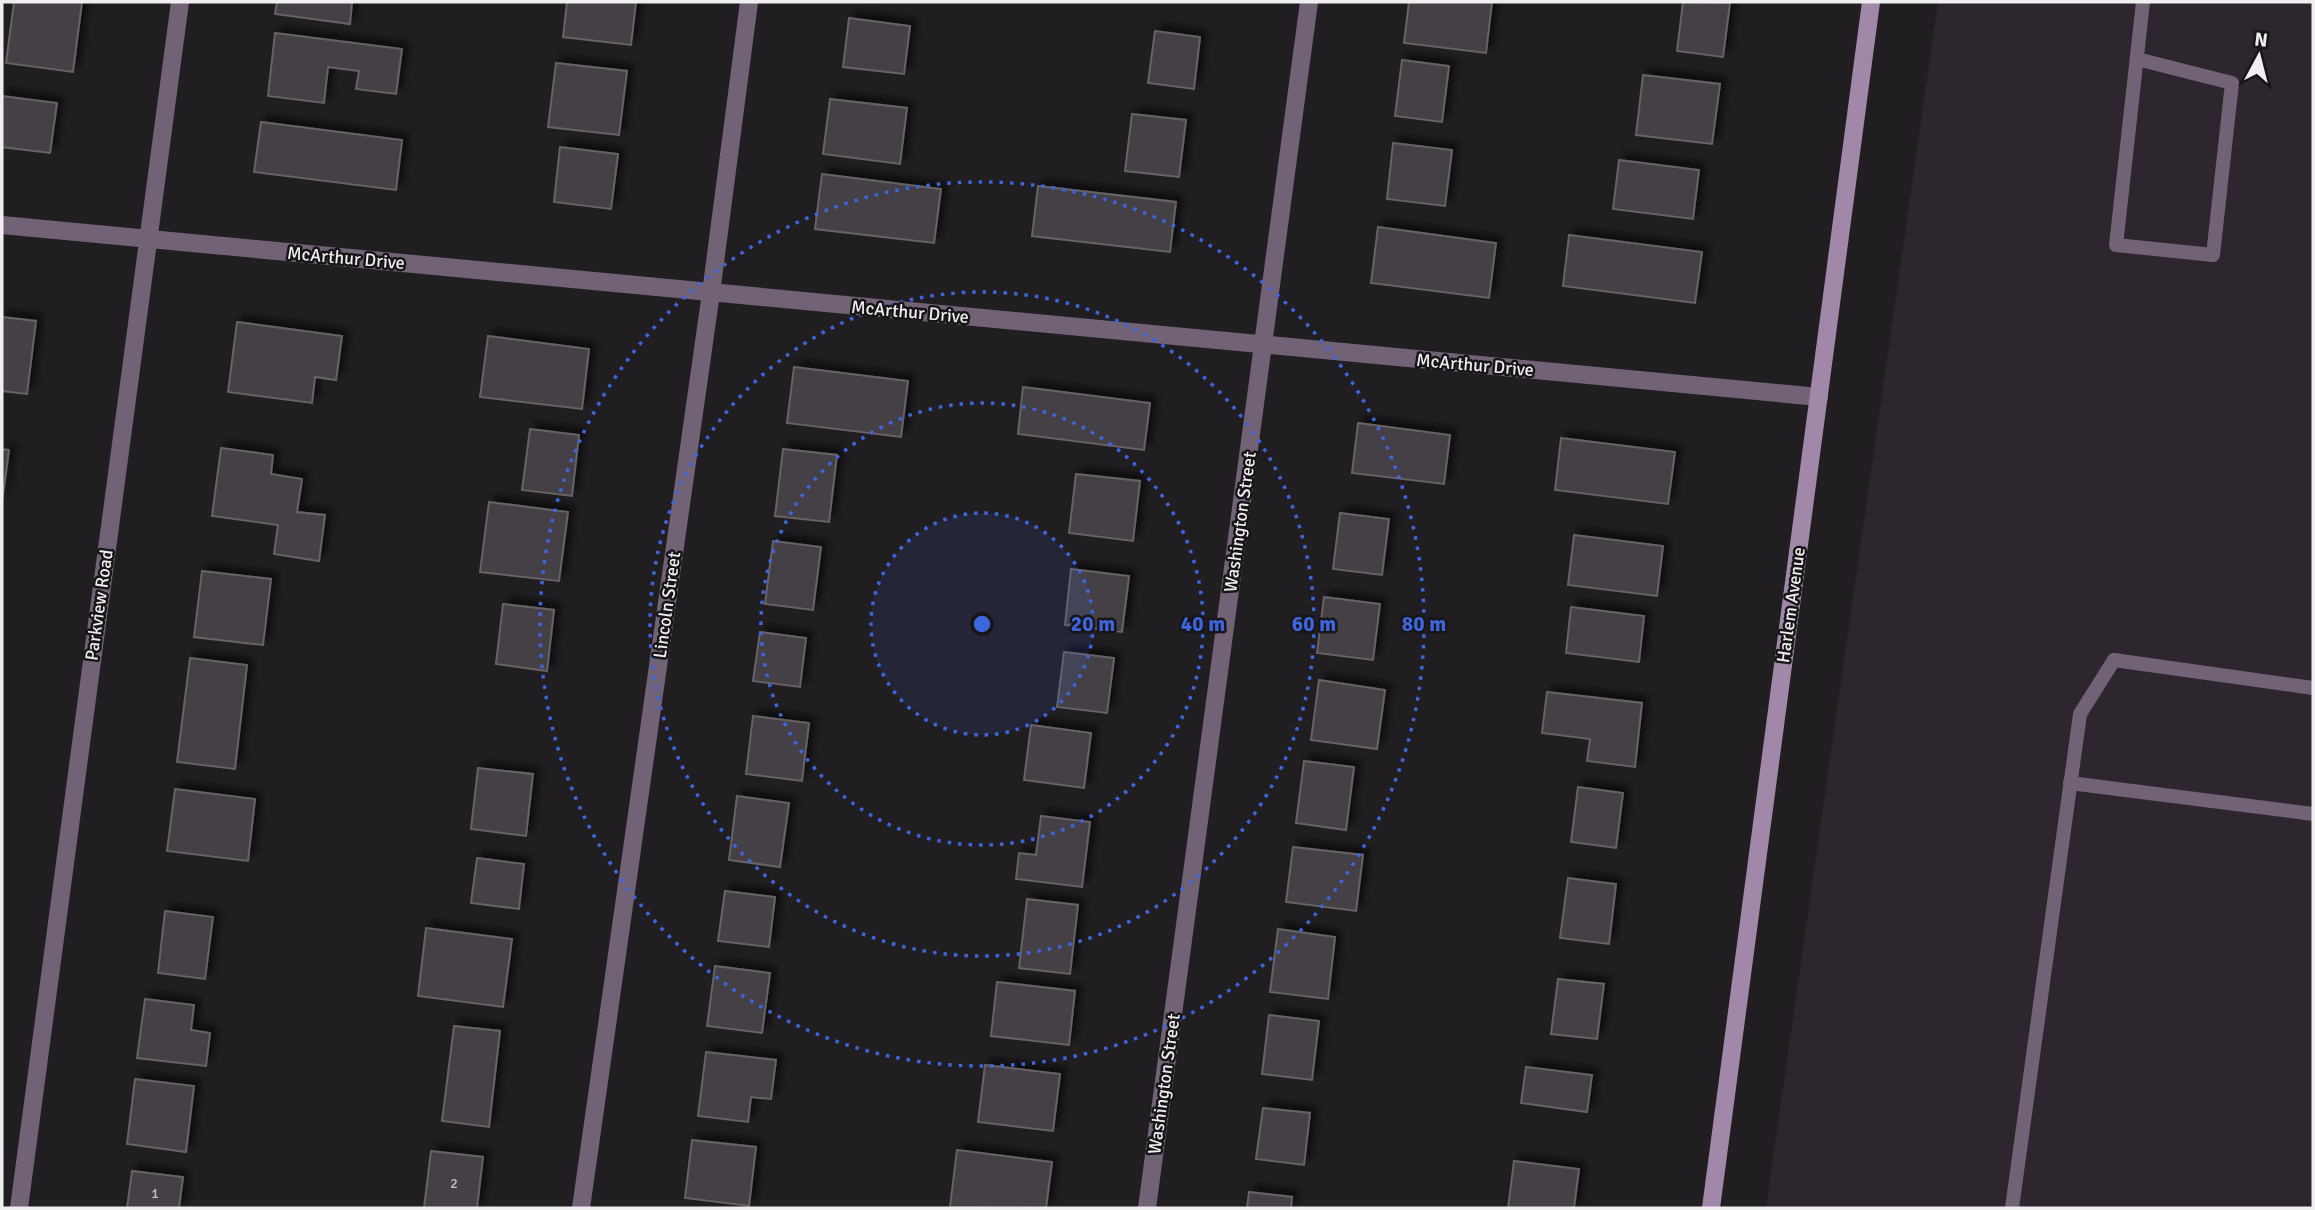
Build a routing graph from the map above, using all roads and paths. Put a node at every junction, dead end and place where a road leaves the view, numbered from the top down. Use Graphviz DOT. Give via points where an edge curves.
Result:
graph roads {
  1 [pos="180,2"];
  2 [pos="749,2"];
  3 [pos="1309,2"];
  4 [pos="1871,2"];
  5 [pos="2143,2"];
  6 [pos="2137,60"];
  7 [pos="2,225"];
  8 [pos="148,239"];
  9 [pos="711,293"];
  10 [pos="1264,345"];
  11 [pos="1819,397"];
  12 [pos="2313,688"];
  13 [pos="2070,783"];
  14 [pos="2313,814"];
  15 [pos="19,1208"];
  16 [pos="581,1208"];
  17 [pos="1147,1208"];
  18 [pos="1711,1208"];
  19 [pos="2012,1208"];
  1 -- 8 [label="street, Parkview Road"];
  2 -- 9 [label="street, Lincoln Street"];
  3 -- 10 [label="street, Washington Street"];
  4 -- 11 [label="main road, Harlem Avenue"];
  5 -- 6 [label="lane"];
  6 -- 6 [label="lane" via="2116,245 2213,255 2231,83"];
  7 -- 8 [label="street, McArthur Drive"];
  8 -- 9 [label="street, McArthur Drive"];
  8 -- 15 [label="street, Parkview Road"];
  9 -- 10 [label="street, McArthur Drive"];
  9 -- 16 [label="street, Lincoln Street"];
  10 -- 11 [label="street, McArthur Drive"];
  10 -- 17 [label="street, Washington Street"];
  11 -- 18 [label="main road, Harlem Avenue"];
  12 -- 13 [label="lane" via="2114,660 2080,714"];
  13 -- 14 [label="lane"];
  13 -- 19 [label="lane"];
}
